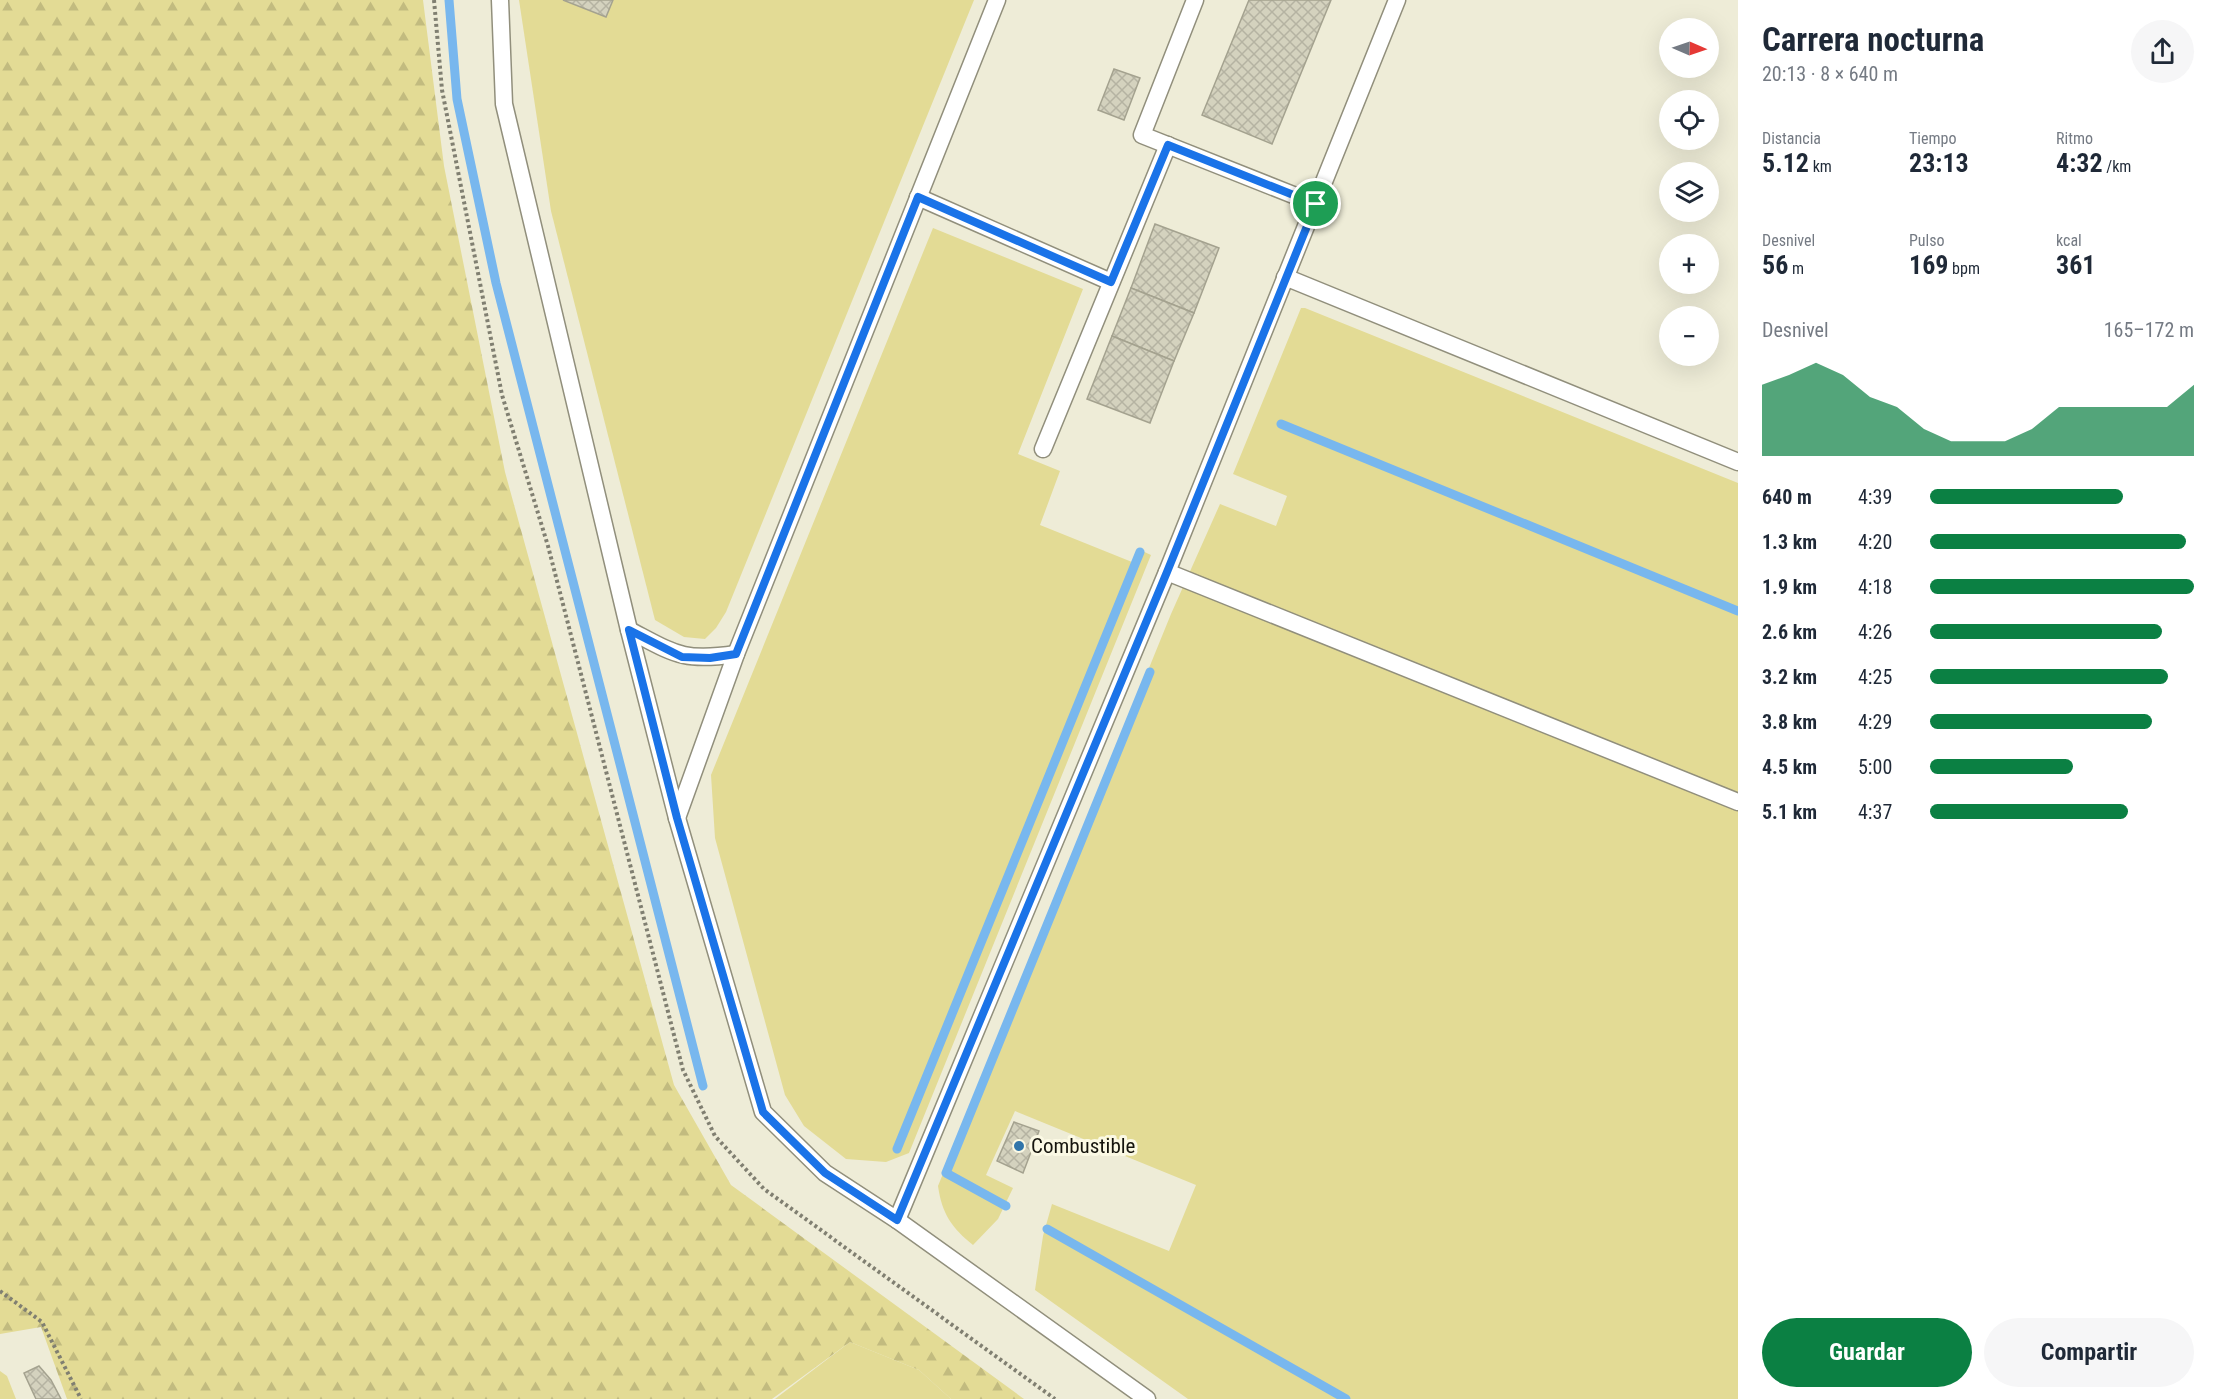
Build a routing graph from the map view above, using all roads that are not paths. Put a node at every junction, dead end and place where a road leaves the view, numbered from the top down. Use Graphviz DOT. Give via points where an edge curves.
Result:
graph roads {
  1 [pos="500,0"];
  2 [pos="997,0"];
  3 [pos="1195,0"];
  4 [pos="1397,0"];
  5 [pos="1168,145"];
  6 [pos="918,197"];
  7 [pos="1316,204"];
  8 [pos="1285,277"];
  9 [pos="1111,282"];
  10 [pos="1043,449"];
  11 [pos="1738,462"];
  12 [pos="1167,572"];
  13 [pos="629,630"];
  14 [pos="736,654"];
  15 [pos="1738,802"];
  16 [pos="677,818"];
  17 [pos="897,1220"];
  18 [pos="1147,1399"];
  1 -- 13 [label="lane" via="504,104"];
  2 -- 6 [label="lane"];
  3 -- 5 [label="lane" via="1142,135"];
  4 -- 7 [label="lane"];
  5 -- 7 [label="lane"];
  5 -- 9 [label="lane"];
  6 -- 9 [label="lane"];
  6 -- 14 [label="lane"];
  7 -- 8 [label="lane"];
  8 -- 11 [label="lane"];
  8 -- 12 [label="lane"];
  9 -- 10 [label="lane"];
  12 -- 15 [label="lane"];
  12 -- 17 [label="lane"];
  13 -- 14 [label="lane" via="682,657"];
  13 -- 16 [label="lane"];
  14 -- 16 [label="lane"];
  16 -- 17 [label="lane" via="763,1112 825,1173"];
  17 -- 18 [label="lane"];
}
